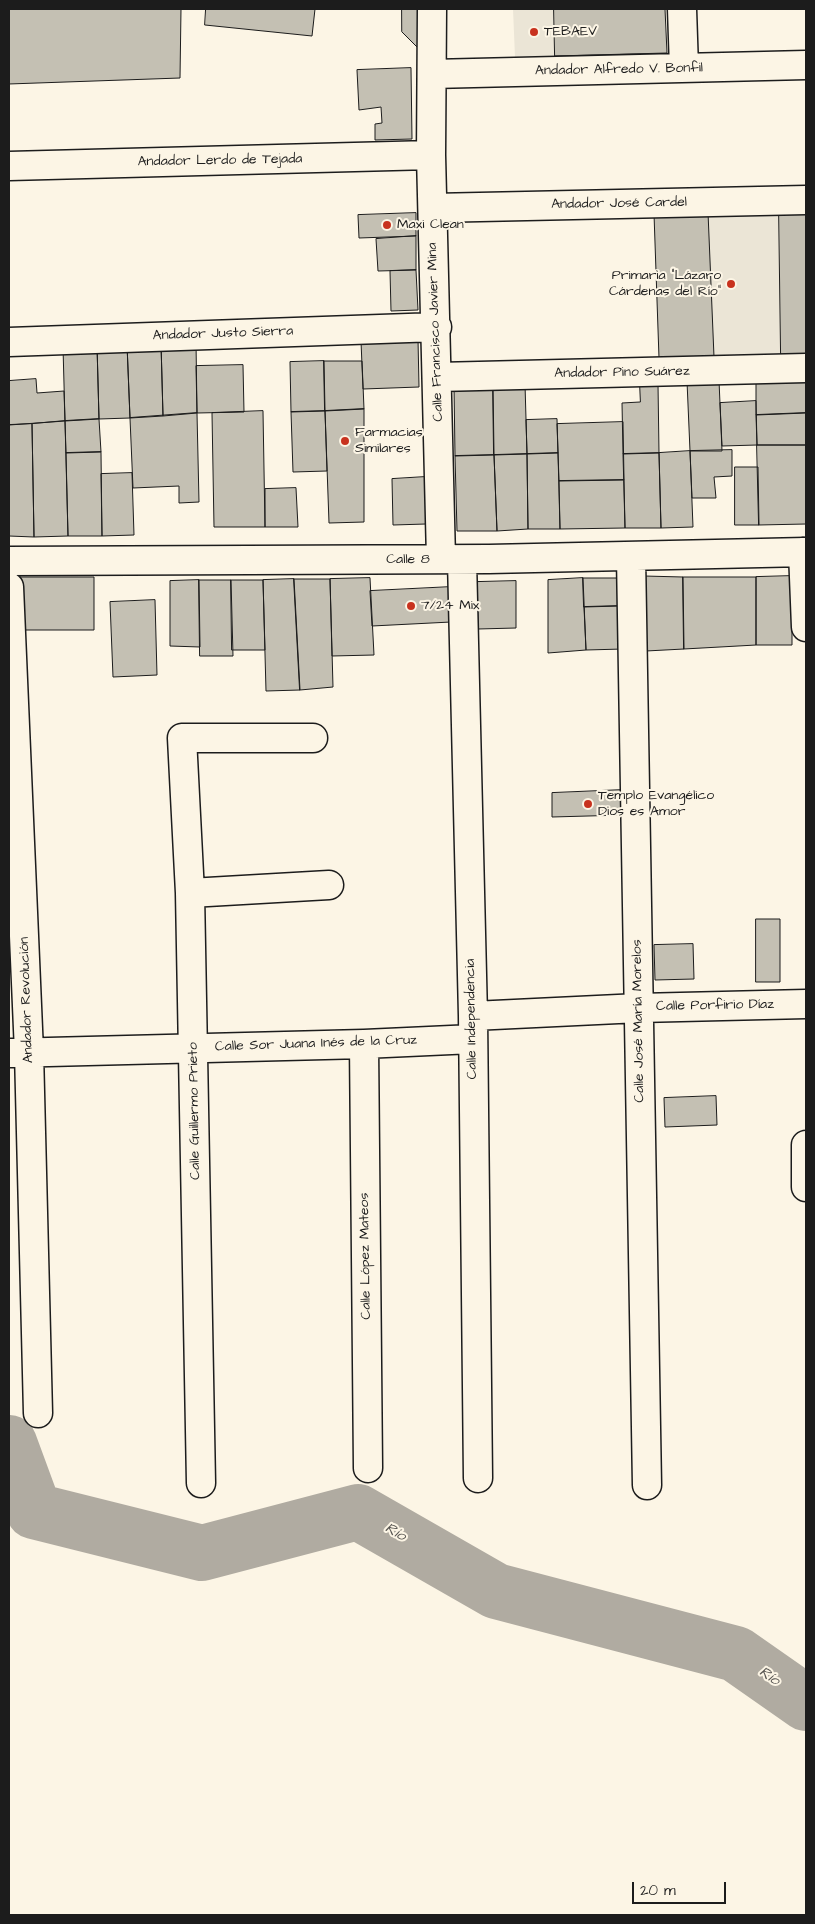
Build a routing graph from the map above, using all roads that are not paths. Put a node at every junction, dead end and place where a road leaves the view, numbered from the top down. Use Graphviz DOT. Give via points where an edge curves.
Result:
graph roads {
  1 [pos="432,9"];
  2 [pos="682,9"];
  3 [pos="806,65"];
  4 [pos="684,68"];
  5 [pos="432,74"];
  6 [pos="431,155"];
  7 [pos="9,166"];
  8 [pos="806,200"];
  9 [pos="432,208"];
  10 [pos="437,327"];
  11 [pos="9,342"];
  12 [pos="806,368"];
  13 [pos="438,377"];
  14 [pos="805,552"];
  15 [pos="631,557"];
  16 [pos="452,560"];
  17 [pos="9,562"];
  18 [pos="9,587"];
  19 [pos="806,627"];
  20 [pos="313,738"];
  21 [pos="329,886"];
  22 [pos="190,893"];
  23 [pos="806,1004"];
  24 [pos="639,1008"];
  25 [pos="473,1027"];
  26 [pos="364,1044"];
  27 [pos="194,1048"];
  28 [pos="19,1052"];
  29 [pos="806,1145"];
  30 [pos="806,1175"];
  31 [pos="806,1187"];
  32 [pos="38,1413"];
  33 [pos="368,1468"];
  34 [pos="478,1478"];
  35 [pos="201,1483"];
  36 [pos="647,1485"];
  1 -- 5 [label="street, Calle Francisco Javier Mina"];
  2 -- 4 [label="street"];
  3 -- 4 [label="street, Andador Alfredo V. Bonfil"];
  4 -- 5 [label="street, Andador Alfredo V. Bonfil"];
  5 -- 6 [label="street, Calle Francisco Javier Mina"];
  6 -- 7 [label="street, Andador Lerdo de Tejada"];
  6 -- 9 [label="street, Calle Francisco Javier Mina"];
  8 -- 9 [label="street, Andador José Cardel"];
  9 -- 10 [label="street, Calle Francisco Javier Mina"];
  10 -- 11 [label="street, Andador Justo Sierra"];
  10 -- 13 [label="street, Calle Francisco Javier Mina"];
  12 -- 13 [label="street, Andador Pino Suárez"];
  13 -- 16 [label="street, Calle Francisco Javier Mina"];
  14 -- 15 [label="street, Calle 8"];
  14 -- 19 [label="street"];
  15 -- 16 [label="street, Calle 8"];
  15 -- 24 [label="street, Calle José María Morelos"];
  16 -- 17 [label="street, Calle 8"];
  16 -- 25 [label="street, Calle Independencia"];
  18 -- 28 [label="street, Andador Revolución"];
  20 -- 22 [label="street, Calle Guillermo Prieto" via="182,738"];
  21 -- 22 [label="street"];
  22 -- 27 [label="street, Calle Guillermo Prieto"];
  23 -- 24 [label="street, Calle Porfirio Díaz"];
  24 -- 25 [label="street, Calle Porfirio Díaz"];
  24 -- 36 [label="street, Calle José María Morelos"];
  25 -- 26 [label="street, Calle Sor Juana Inés de la Cruz"];
  25 -- 34 [label="street, Calle Independencia"];
  26 -- 27 [label="street, Calle Sor Juana Inés de la Cruz"];
  26 -- 33 [label="street, Calle López Mateos"];
  27 -- 28 [label="street, Calle Sor Juana Inés de la Cruz"];
  27 -- 35 [label="street, Calle Guillermo Prieto"];
  28 -- 32 [label="street, Andador Revolución"];
  29 -- 30 [label="street"];
  30 -- 31 [label="street"];
}
